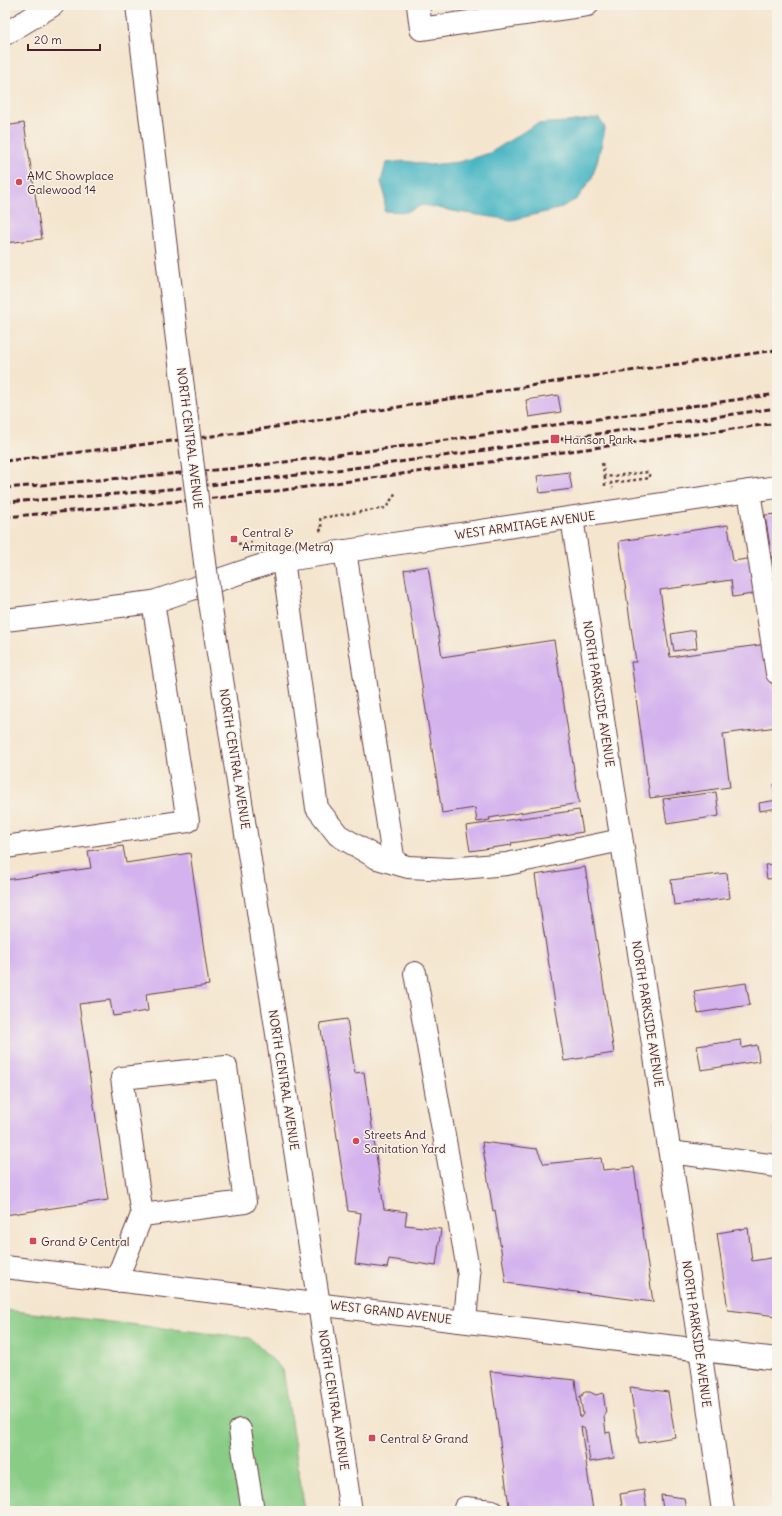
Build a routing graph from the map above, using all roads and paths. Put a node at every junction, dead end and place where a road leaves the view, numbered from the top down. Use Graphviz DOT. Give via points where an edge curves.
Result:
graph roads {
  1 [pos="53,5"];
  2 [pos="137,5"];
  3 [pos="418,5"];
  4 [pos="586,5"];
  5 [pos="5,34"];
  6 [pos="602,463"];
  7 [pos="605,477"];
  8 [pos="777,487"];
  9 [pos="613,491"];
  10 [pos="749,491"];
  11 [pos="396,492"];
  12 [pos="606,492"];
  13 [pos="572,518"];
  14 [pos="322,530"];
  15 [pos="253,542"];
  16 [pos="238,544"];
  17 [pos="345,551"];
  18 [pos="277,561"];
  19 [pos="153,602"];
  20 [pos="5,620"];
  21 [pos="777,673"];
  22 [pos="622,840"];
  23 [pos="5,847"];
  24 [pos="394,863"];
  25 [pos="416,974"];
  26 [pos="670,1152"];
  27 [pos="777,1166"];
  28 [pos="142,1215"];
  29 [pos="5,1267"];
  30 [pos="116,1281"];
  31 [pos="319,1303"];
  32 [pos="465,1320"];
  33 [pos="700,1349"];
  34 [pos="777,1359"];
  35 [pos="240,1430"];
  36 [pos="465,1508"];
  37 [pos="253,1511"];
  38 [pos="351,1511"];
  39 [pos="492,1511"];
  40 [pos="723,1511"];
  1 -- 5 [label="street"];
  2 -- 31 [label="street, NORTH CENTRAL AVENUE, bridge" via="210,602"];
  3 -- 4 [label="street" via="421,28"];
  6 -- 7 [label="path"];
  7 -- 9 [label="path" via="648,472 650,478 611,482"];
  7 -- 12 [label="path"];
  8 -- 10 [label="street, WEST ARMITAGE AVENUE"];
  10 -- 13 [label="street, WEST ARMITAGE AVENUE"];
  10 -- 21 [label="street"];
  11 -- 14 [label="path" via="386,508 320,518"];
  13 -- 17 [label="street, WEST ARMITAGE AVENUE"];
  13 -- 22 [label="street, NORTH PARKSIDE AVENUE"];
  15 -- 16 [label="path"];
  17 -- 18 [label="street, WEST ARMITAGE AVENUE"];
  17 -- 24 [label="street"];
  18 -- 19 [label="street, WEST ARMITAGE AVENUE"];
  18 -- 24 [label="street" via="317,808 338,835 377,858"];
  19 -- 20 [label="street, WEST ARMITAGE AVENUE"];
  19 -- 23 [label="street" via="188,821"];
  22 -- 24 [label="street" via="507,864 450,869 408,868"];
  22 -- 26 [label="street, NORTH PARKSIDE AVENUE"];
  25 -- 32 [label="street" via="468,1275"];
  26 -- 27 [label="street"];
  26 -- 33 [label="street, NORTH PARKSIDE AVENUE"];
  28 -- 28 [label="street" via="122,1078 226,1067 245,1202"];
  28 -- 30 [label="street"];
  29 -- 30 [label="street, WEST GRAND AVENUE"];
  30 -- 31 [label="street, WEST GRAND AVENUE"];
  31 -- 32 [label="street, WEST GRAND AVENUE"];
  31 -- 38 [label="street, NORTH CENTRAL AVENUE"];
  32 -- 33 [label="street, WEST GRAND AVENUE"];
  33 -- 34 [label="street, WEST GRAND AVENUE"];
  33 -- 40 [label="street, NORTH PARKSIDE AVENUE"];
  35 -- 37 [label="street"];
  36 -- 39 [label="street"];
}
